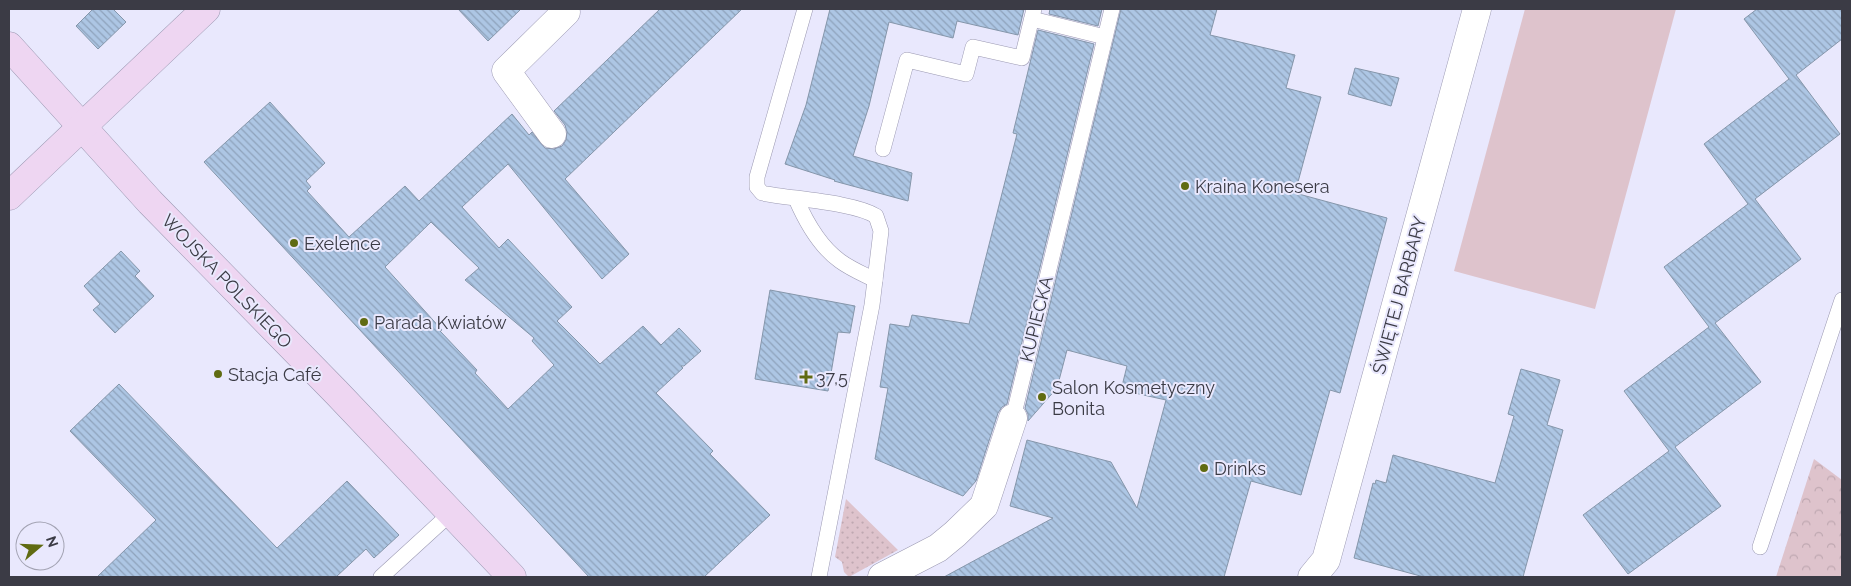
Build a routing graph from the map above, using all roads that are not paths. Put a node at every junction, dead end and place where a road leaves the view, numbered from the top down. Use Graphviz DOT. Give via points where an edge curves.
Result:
graph roads {
  1 [pos="206,9"];
  2 [pos="562,9"];
  3 [pos="805,9"];
  4 [pos="1112,9"];
  5 [pos="1477,9"];
  6 [pos="1033,14"];
  7 [pos="1104,37"];
  8 [pos="9,46"];
  9 [pos="82,126"];
  10 [pos="552,134"];
  11 [pos="883,149"];
  12 [pos="9,196"];
  13 [pos="796,199"];
  14 [pos="874,280"];
  15 [pos="1842,300"];
  16 [pos="1012,418"];
  17 [pos="451,513"];
  18 [pos="1760,547"];
  19 [pos="389,575"];
  20 [pos="512,577"];
  21 [pos="819,577"];
  22 [pos="882,577"];
  23 [pos="1312,577"];
  1 -- 9 [label="street"];
  2 -- 10 [label="street" via="566,12 506,71"];
  3 -- 13 [label="lane" via="757,177 757,187 762,193"];
  4 -- 7 [label="lane, KUPIECKA"];
  5 -- 23 [label="street, ŚWIĘTEJ BARBARY" via="1326,560"];
  6 -- 7 [label="lane"];
  6 -- 11 [label="lane" via="1022,58 973,47 966,74 907,60"];
  7 -- 16 [label="lane, KUPIECKA"];
  8 -- 9 [label="street, WOJSKA POLSKIEGO"];
  9 -- 12 [label="street"];
  9 -- 17 [label="street, WOJSKA POLSKIEGO" via="150,202"];
  13 -- 14 [label="lane" via="812,231 824,246 841,262"];
  13 -- 14 [label="lane" via="840,205 876,216 881,231"];
  14 -- 21 [label="lane"];
  15 -- 18 [label="lane"];
  16 -- 22 [label="street, KUPIECKA" via="984,506 938,548"];
  17 -- 19 [label="lane"];
  17 -- 20 [label="street, WOJSKA POLSKIEGO"];
}
